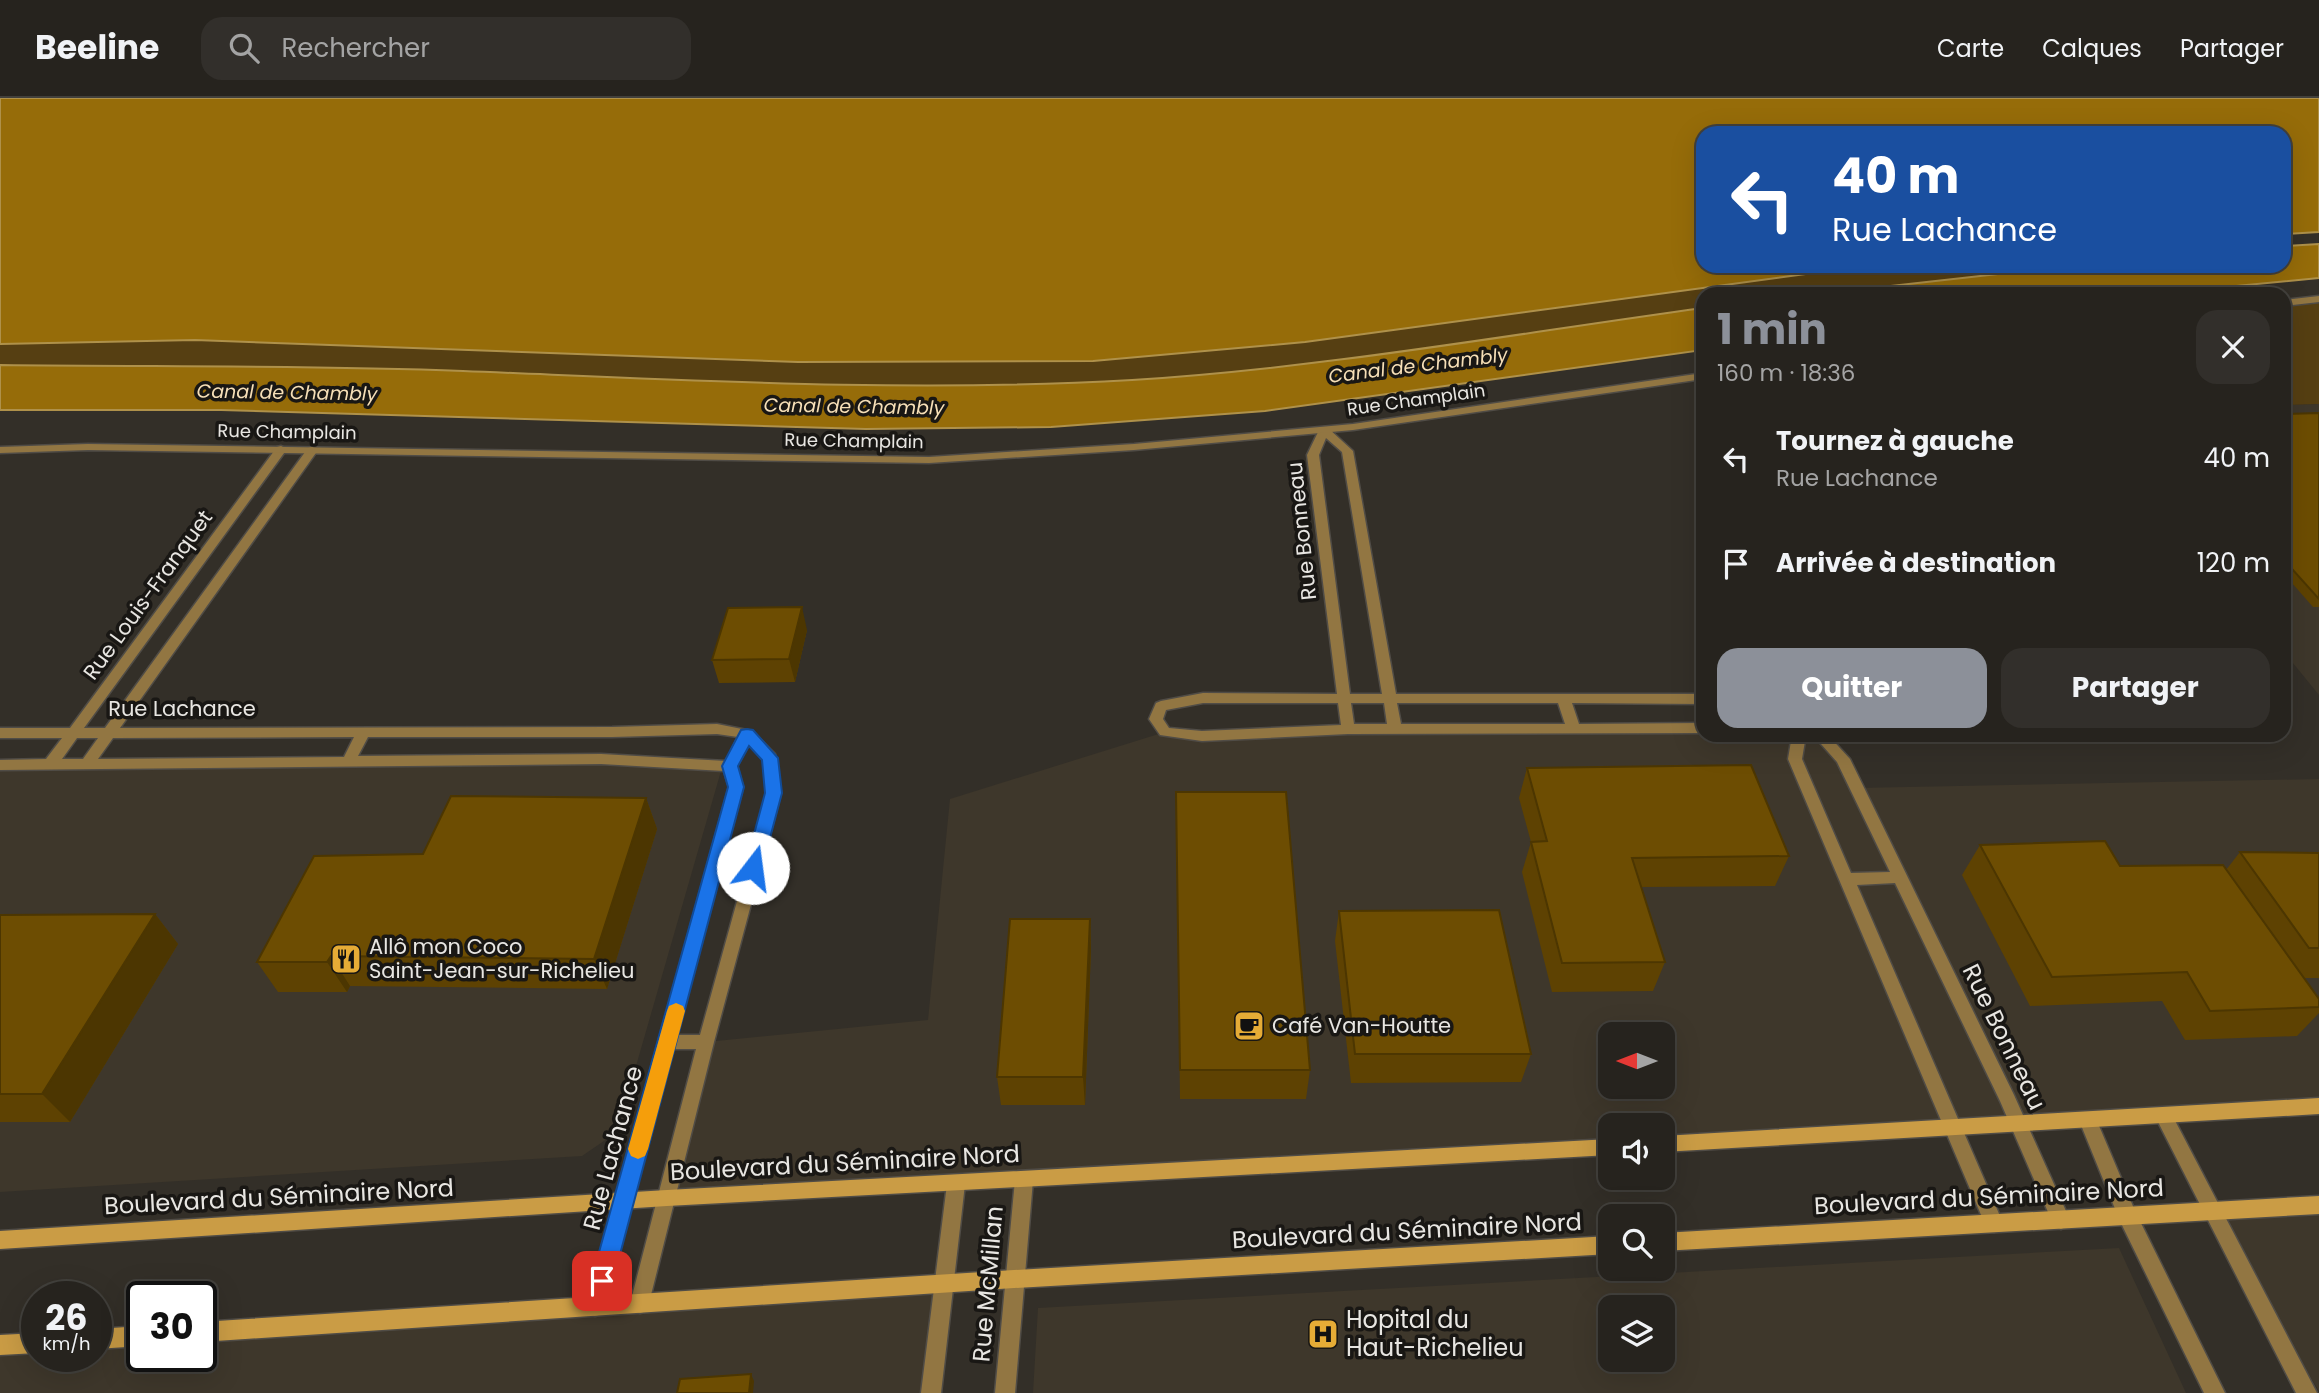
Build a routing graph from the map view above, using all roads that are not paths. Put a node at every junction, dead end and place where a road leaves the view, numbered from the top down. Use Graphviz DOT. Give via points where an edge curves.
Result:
graph roads {
  1 [pos="2319,299"];
  2 [pos="2291,302"];
  3 [pos="1696,377"];
  4 [pos="1324,430"];
  5 [pos="281,449"];
  6 [pos="0,450"];
  7 [pos="312,450"];
  8 [pos="1391,697"];
  9 [pos="1563,698"];
  10 [pos="1696,699"];
  11 [pos="1345,700"];
  12 [pos="1574,728"];
  13 [pos="1696,728"];
  14 [pos="1348,729"];
  15 [pos="1395,729"];
  16 [pos="75,731"];
  17 [pos="109,731"];
  18 [pos="364,732"];
  19 [pos="612,732"];
  20 [pos="0,733"];
  21 [pos="747,734"];
  22 [pos="1797,742"];
  23 [pos="1826,742"];
  24 [pos="601,760"];
  25 [pos="347,764"];
  26 [pos="0,765"];
  27 [pos="50,765"];
  28 [pos="86,765"];
  29 [pos="730,766"];
  30 [pos="1900,877"];
  31 [pos="1847,879"];
  32 [pos="668,1042"];
  33 [pos="706,1042"];
  34 [pos="2319,1107"];
  35 [pos="2164,1116"];
  36 [pos="2088,1120"];
  37 [pos="2018,1124"];
  38 [pos="1954,1127"];
  39 [pos="1675,1143"];
  40 [pos="1598,1148"];
  41 [pos="1024,1180"];
  42 [pos="956,1184"];
  43 [pos="667,1198"];
  44 [pos="624,1203"];
  45 [pos="2319,1205"];
  46 [pos="2212,1211"];
  47 [pos="2127,1215"];
  48 [pos="2061,1220"];
  49 [pos="1994,1223"];
  50 [pos="0,1240"];
  51 [pos="1675,1241"];
  52 [pos="1598,1246"];
  53 [pos="1014,1279"];
  54 [pos="942,1284"];
  55 [pos="640,1304"];
  56 [pos="595,1307"];
  57 [pos="217,1331"];
  58 [pos="21,1344"];
  59 [pos="0,1345"];
  60 [pos="930,1393"];
  61 [pos="1005,1393"];
  62 [pos="2215,1393"];
  63 [pos="2307,1393"];
  1 -- 2 [label="street"];
  3 -- 4 [label="street, Rue Champlain"];
  4 -- 7 [label="street, Rue Champlain" via="929,460"];
  4 -- 8 [label="street" via="1347,451"];
  4 -- 11 [label="street, Rue Bonneau" via="1313,455"];
  5 -- 6 [label="street, Rue Champlain"];
  5 -- 7 [label="street, Rue Champlain"];
  5 -- 16 [label="street, Rue Louis-Franquet"];
  7 -- 17 [label="street"];
  8 -- 9 [label="street"];
  8 -- 11 [label="street"];
  8 -- 15 [label="street"];
  9 -- 10 [label="street"];
  9 -- 12 [label="street"];
  11 -- 14 [label="street, Rue Bonneau"];
  11 -- 14 [label="street" via="1203,698 1161,706 1156,719 1165,732 1202,736"];
  12 -- 13 [label="street"];
  12 -- 15 [label="street"];
  14 -- 15 [label="street"];
  16 -- 17 [label="street, Rue Lachance"];
  16 -- 20 [label="street, Rue Lachance"];
  16 -- 27 [label="street, Rue Louis-Franquet"];
  17 -- 18 [label="street, Rue Lachance"];
  17 -- 28 [label="street"];
  18 -- 19 [label="street, Rue Lachance"];
  18 -- 25 [label="street"];
  19 -- 21 [label="street, Rue Lachance" via="717,729"];
  19 -- 24 [label="street"];
  21 -- 29 [label="street"];
  21 -- 33 [label="street" via="770,758 774,793"];
  22 -- 31 [label="street" via="1795,759"];
  23 -- 30 [label="street, Rue Bonneau" via="1843,760"];
  24 -- 25 [label="street"];
  24 -- 29 [label="street"];
  25 -- 28 [label="street"];
  26 -- 27 [label="street"];
  27 -- 28 [label="street"];
  29 -- 32 [label="street, Rue Lachance" via="736,787"];
  30 -- 31 [label="street"];
  30 -- 37 [label="street, Rue Bonneau"];
  31 -- 38 [label="street"];
  32 -- 33 [label="street"];
  32 -- 44 [label="street, Rue Lachance"];
  33 -- 43 [label="street"];
  34 -- 35 [label="main road"];
  35 -- 36 [label="main road"];
  35 -- 46 [label="street"];
  36 -- 37 [label="main road"];
  36 -- 47 [label="street"];
  37 -- 38 [label="main road"];
  37 -- 48 [label="street, Rue Bonneau"];
  38 -- 39 [label="main road"];
  38 -- 49 [label="street"];
  40 -- 41 [label="main road, Boulevard du Séminaire Nord"];
  41 -- 42 [label="main road, Boulevard du Séminaire Nord"];
  41 -- 53 [label="street, Rue McMillan"];
  42 -- 43 [label="main road, Boulevard du Séminaire Nord"];
  42 -- 54 [label="street, Rue McMillan"];
  43 -- 44 [label="main road, Boulevard du Séminaire Nord"];
  43 -- 55 [label="street"];
  44 -- 50 [label="main road, Boulevard du Séminaire Nord"];
  44 -- 56 [label="street, Rue Lachance"];
  45 -- 46 [label="main road, Boulevard du Séminaire Nord"];
  46 -- 47 [label="main road, Boulevard du Séminaire Nord"];
  46 -- 63 [label="street"];
  47 -- 48 [label="main road, Boulevard du Séminaire Nord"];
  47 -- 62 [label="street"];
  48 -- 49 [label="main road, Boulevard du Séminaire Nord"];
  49 -- 51 [label="main road, Boulevard du Séminaire Nord"];
  52 -- 53 [label="main road, Boulevard du Séminaire Nord"];
  53 -- 54 [label="main road, Boulevard du Séminaire Nord"];
  53 -- 61 [label="street, Rue McMillan"];
  54 -- 55 [label="main road, Boulevard du Séminaire Nord"];
  54 -- 60 [label="street, Rue McMillan"];
  55 -- 56 [label="main road, Boulevard du Séminaire Nord"];
  56 -- 57 [label="main road, Boulevard du Séminaire Nord"];
  58 -- 59 [label="main road"];
}
